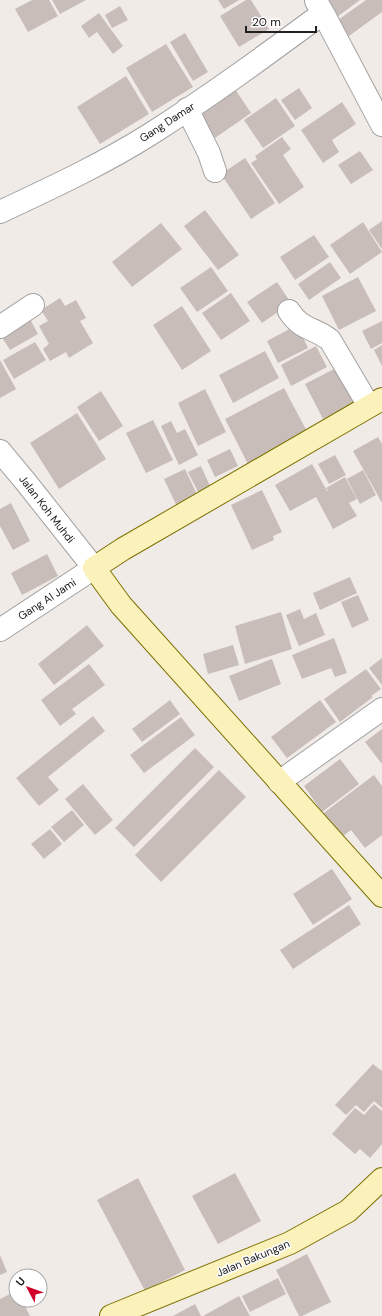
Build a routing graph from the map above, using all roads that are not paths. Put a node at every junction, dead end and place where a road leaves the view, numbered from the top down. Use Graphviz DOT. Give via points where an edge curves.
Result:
graph roads {
  1 [pos="319,6"];
  2 [pos="187,109"];
  3 [pos="382,125"];
  4 [pos="215,171"];
  5 [pos="0,212"];
  6 [pos="33,305"];
  7 [pos="289,311"];
  8 [pos="0,327"];
  9 [pos="376,403"];
  10 [pos="0,451"];
  11 [pos="94,568"];
  12 [pos="0,630"];
  13 [pos="382,709"];
  14 [pos="279,782"];
  15 [pos="382,896"];
  16 [pos="382,1179"];
  17 [pos="111,1316"];
  1 -- 2 [label="street, Gang Damar" via="237,76"];
  1 -- 3 [label="street"];
  2 -- 4 [label="street"];
  2 -- 5 [label="street, Gang Damar" via="148,135 68,180"];
  6 -- 8 [label="street"];
  7 -- 9 [label="street" via="302,325 330,340"];
  9 -- 11 [label="main road"];
  10 -- 11 [label="street, Jalan Koh Muhdi"];
  11 -- 12 [label="street, Gang Al Jami"];
  11 -- 14 [label="main road" via="121,605"];
  13 -- 14 [label="street"];
  14 -- 15 [label="main road"];
  16 -- 17 [label="main road, Jalan Bakungan" via="348,1211 290,1242"];
}
